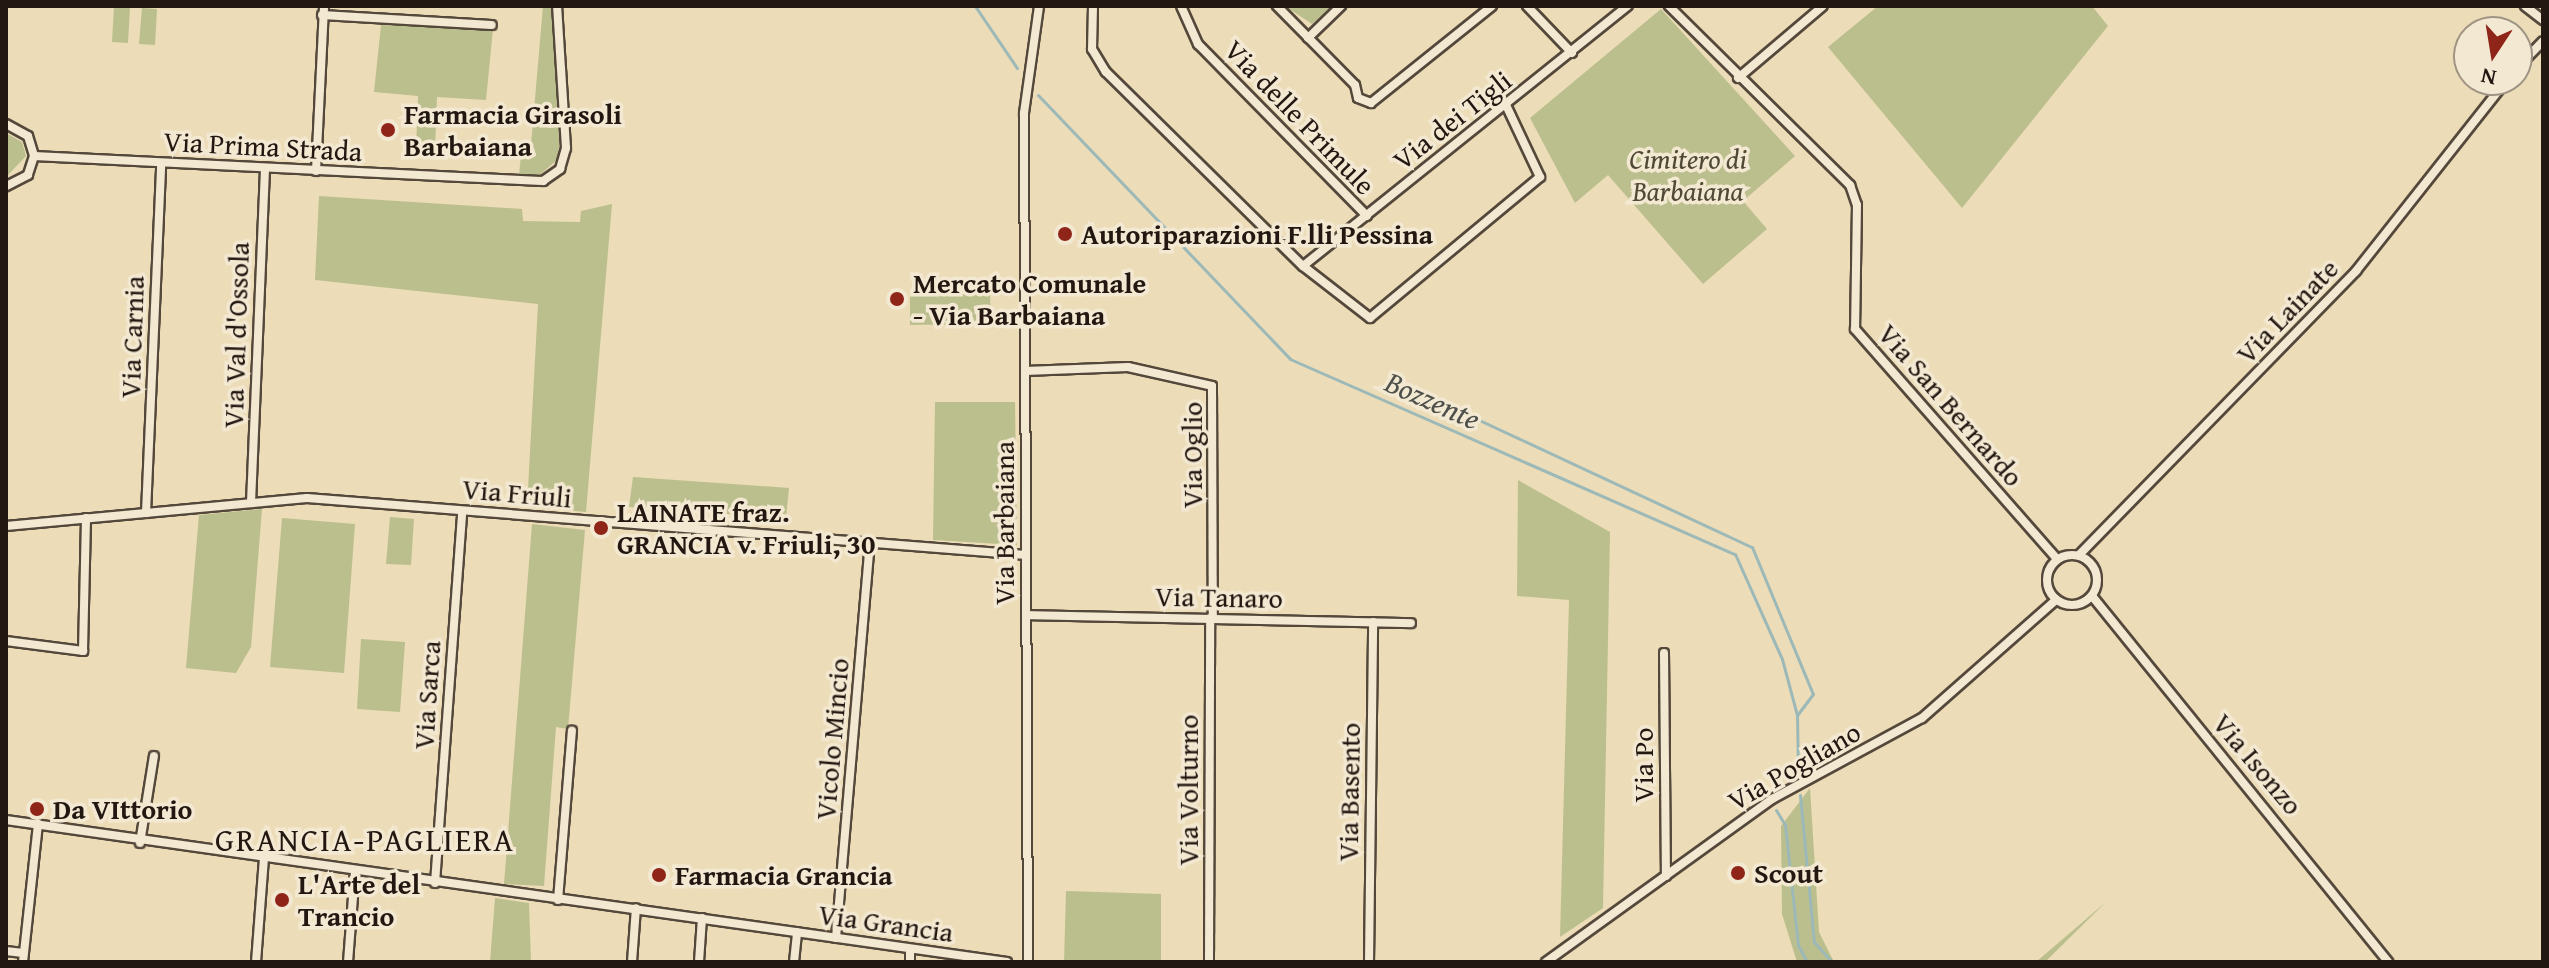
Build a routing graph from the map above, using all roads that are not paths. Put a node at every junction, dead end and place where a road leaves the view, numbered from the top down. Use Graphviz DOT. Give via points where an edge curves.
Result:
graph roads {
  1 [pos="557,6"];
  2 [pos="1039,6"];
  3 [pos="1093,6"];
  4 [pos="1181,6"];
  5 [pos="1277,6"];
  6 [pos="1341,6"];
  7 [pos="1492,6"];
  8 [pos="1527,6"];
  9 [pos="1628,6"];
  10 [pos="1669,6"];
  11 [pos="1823,6"];
  12 [pos="2525,6"];
  13 [pos="323,10"];
  14 [pos="2543,20"];
  15 [pos="492,25"];
  16 [pos="1308,38"];
  17 [pos="1572,53"];
  18 [pos="1738,78"];
  19 [pos="2494,96"];
  20 [pos="1506,105"];
  21 [pos="6,124"];
  22 [pos="34,156"];
  23 [pos="161,163"];
  24 [pos="265,168"];
  25 [pos="316,171"];
  26 [pos="6,186"];
  27 [pos="1367,216"];
  28 [pos="1303,266"];
  29 [pos="1025,371"];
  30 [pos="251,503"];
  31 [pos="462,511"];
  32 [pos="146,513"];
  33 [pos="86,518"];
  34 [pos="6,526"];
  35 [pos="870,543"];
  36 [pos="1026,555"];
  37 [pos="2079,555"];
  38 [pos="2057,559"];
  39 [pos="2092,596"];
  40 [pos="2056,600"];
  41 [pos="1026,615"];
  42 [pos="1212,618"];
  43 [pos="1373,622"];
  44 [pos="1411,623"];
  45 [pos="6,641"];
  46 [pos="1664,653"];
  47 [pos="572,731"];
  48 [pos="154,756"];
  49 [pos="6,820"];
  50 [pos="38,824"];
  51 [pos="140,843"];
  52 [pos="264,859"];
  53 [pos="355,871"];
  54 [pos="1666,876"];
  55 [pos="435,883"];
  56 [pos="558,900"];
  57 [pos="636,908"];
  58 [pos="702,918"];
  59 [pos="797,932"];
  60 [pos="836,938"];
  61 [pos="910,949"];
  62 [pos="6,951"];
  63 [pos="23,958"];
  64 [pos="256,962"];
  65 [pos="348,962"];
  66 [pos="632,962"];
  67 [pos="699,962"];
  68 [pos="794,962"];
  69 [pos="910,962"];
  70 [pos="1007,962"];
  71 [pos="1028,962"];
  72 [pos="1209,962"];
  73 [pos="1369,962"];
  74 [pos="1546,962"];
  75 [pos="2388,962"];
  1 -- 25 [label="street, Via Prima Strada" via="555,68 566,148 552,177 529,183"];
  2 -- 29 [label="street, Via Barbaiana" via="1028,83"];
  3 -- 28 [label="street" via="1092,49 1106,72"];
  4 -- 27 [label="street, Via delle Primule" via="1198,44"];
  5 -- 16 [label="street"];
  6 -- 16 [label="street"];
  7 -- 16 [label="street" via="1378,100 1363,102"];
  8 -- 17 [label="street"];
  9 -- 17 [label="street, Via dei Tigli"];
  10 -- 18 [label="street, Via San Bernardo"];
  11 -- 18 [label="street"];
  12 -- 14 [label="street"];
  13 -- 15 [label="street"];
  13 -- 25 [label="street"];
  17 -- 20 [label="street, Via dei Tigli"];
  18 -- 38 [label="street, Via San Bernardo" via="1856,195 1855,329"];
  19 -- 37 [label="street, Via Lainate" via="2356,271"];
  20 -- 27 [label="street, Via dei Tigli"];
  20 -- 28 [label="street" via="1540,177 1375,317"];
  21 -- 22 [label="street" via="28,136"];
  22 -- 23 [label="street, Via Prima Strada"];
  22 -- 26 [label="street" via="28,175"];
  23 -- 24 [label="street, Via Prima Strada"];
  23 -- 32 [label="street, Via Carnia"];
  24 -- 25 [label="street, Via Prima Strada"];
  24 -- 30 [label="street, Via Val d'Ossola"];
  27 -- 28 [label="street, Via dei Tigli"];
  29 -- 36 [label="street, Via Barbaiana"];
  29 -- 42 [label="street, Via Oglio" via="1128,367 1212,386"];
  30 -- 31 [label="street, Via Friuli" via="307,498"];
  30 -- 32 [label="street, Via Friuli"];
  31 -- 35 [label="street, Via Friuli"];
  31 -- 55 [label="street, Via Sarca"];
  32 -- 33 [label="street, Via Friuli"];
  33 -- 34 [label="street, Via Friuli"];
  33 -- 45 [label="street" via="83,651"];
  35 -- 36 [label="street, Via Friuli"];
  35 -- 60 [label="street, Vicolo Mincio"];
  36 -- 41 [label="street, Via Barbaiana"];
  37 -- 38 [label="street"];
  37 -- 39 [label="street" via="2095,568"];
  38 -- 40 [label="street" via="2046,583"];
  39 -- 40 [label="street" via="2075,605"];
  39 -- 75 [label="street, Via Isonzo"];
  40 -- 54 [label="street, Via Pogliano" via="1922,718 1774,798"];
  41 -- 42 [label="street, Via Tanaro"];
  41 -- 71 [label="street, Via Barbaiana"];
  42 -- 43 [label="street, Via Tanaro"];
  42 -- 72 [label="street, Via Volturno"];
  43 -- 44 [label="street, Via Tanaro"];
  43 -- 73 [label="street, Via Basento"];
  46 -- 54 [label="street, Via Po"];
  47 -- 56 [label="street"];
  48 -- 51 [label="street"];
  49 -- 50 [label="street, Via Grancia"];
  50 -- 51 [label="street, Via Grancia"];
  50 -- 63 [label="street"];
  51 -- 52 [label="street, Via Grancia"];
  52 -- 53 [label="street, Via Grancia"];
  52 -- 64 [label="street"];
  53 -- 55 [label="street, Via Grancia"];
  53 -- 65 [label="street"];
  54 -- 74 [label="street, Via Pogliano"];
  55 -- 56 [label="street, Via Grancia"];
  56 -- 57 [label="street, Via Grancia"];
  57 -- 58 [label="street, Via Grancia"];
  57 -- 66 [label="street"];
  58 -- 59 [label="street, Via Grancia"];
  58 -- 67 [label="street"];
  59 -- 60 [label="street, Via Grancia"];
  59 -- 68 [label="street"];
  60 -- 61 [label="street, Via Grancia"];
  61 -- 69 [label="street"];
  61 -- 70 [label="street, Via Grancia"];
  62 -- 63 [label="street"];
}
